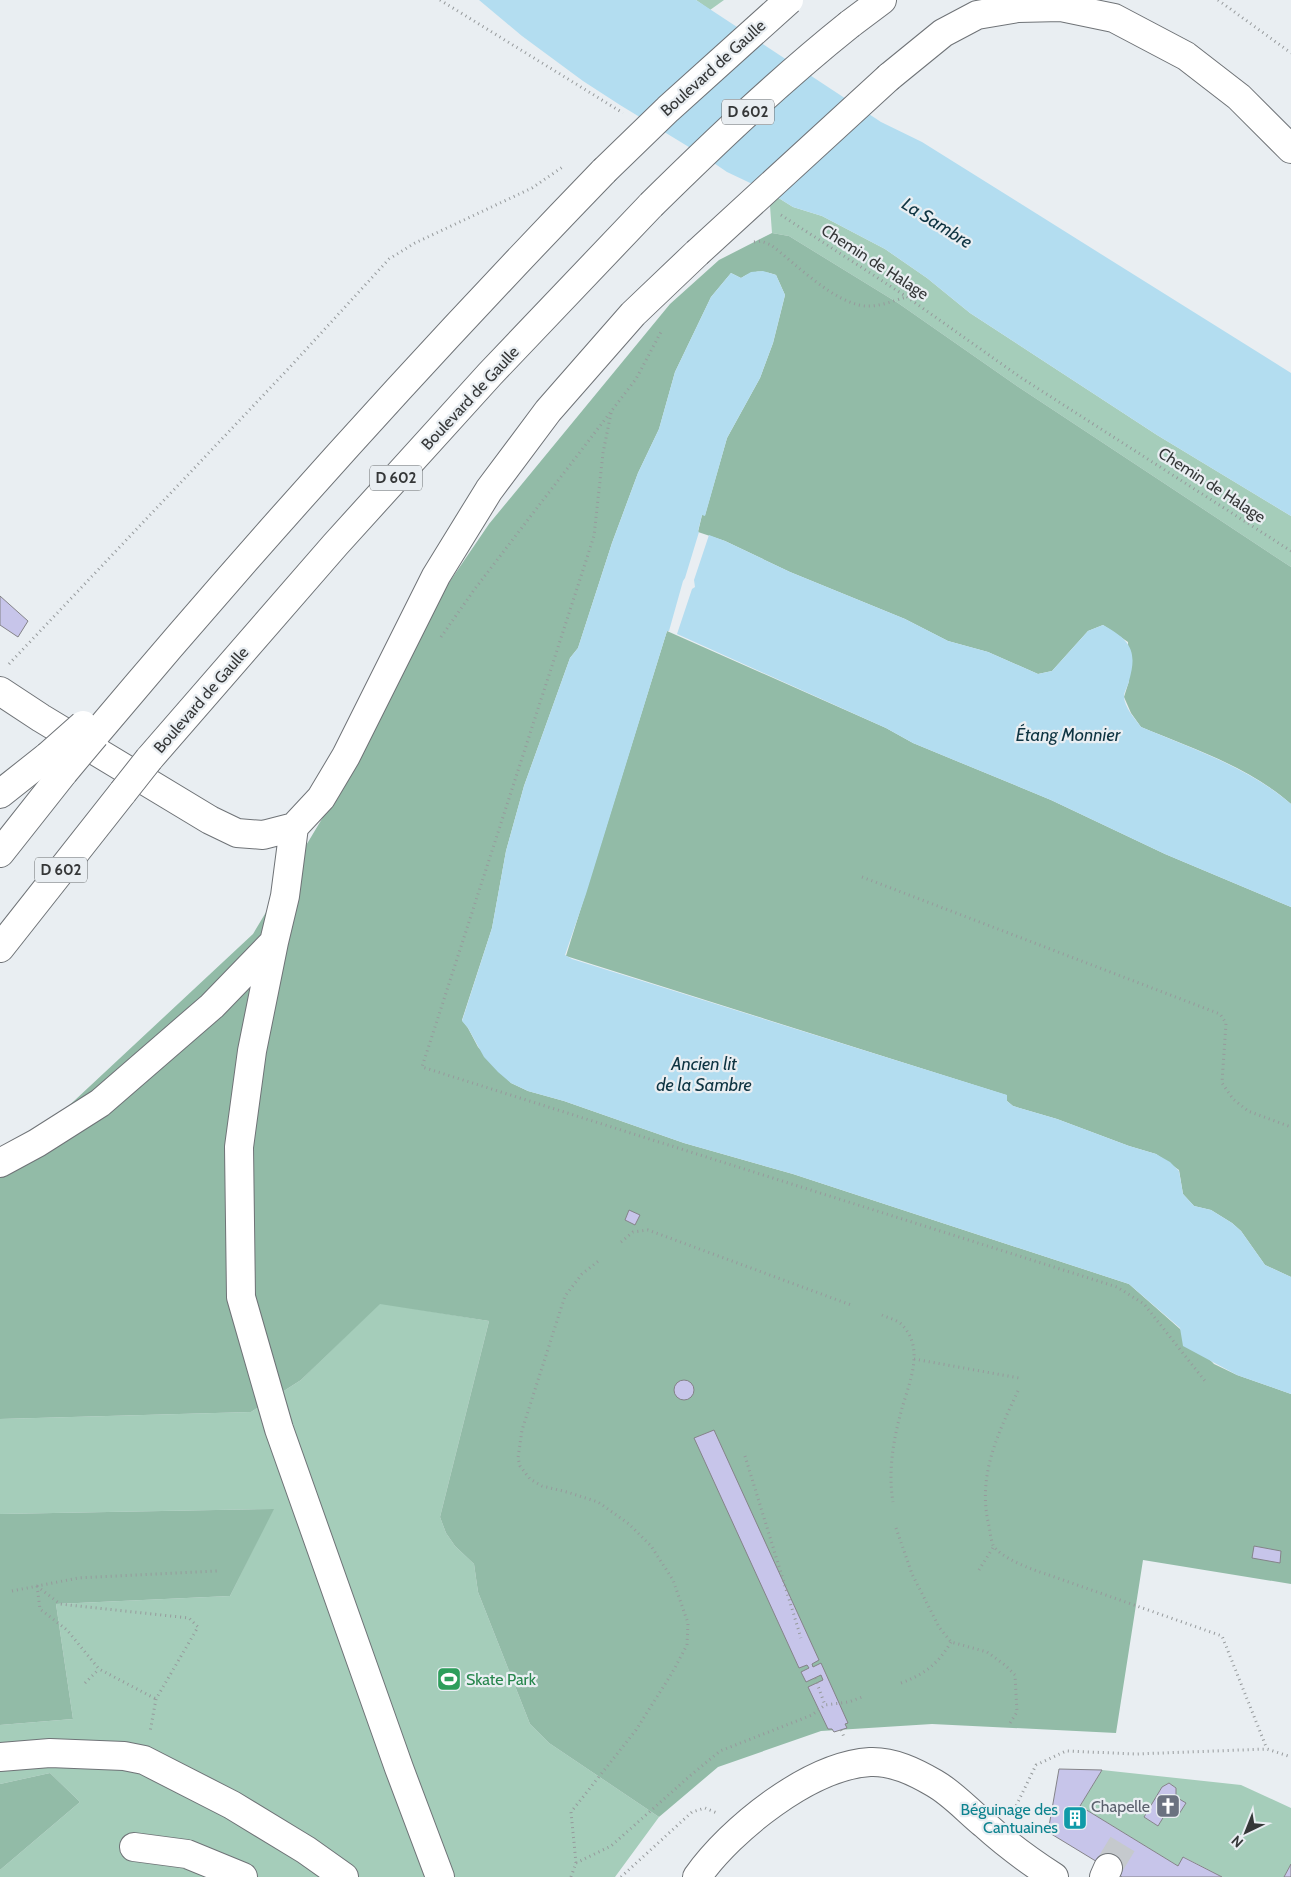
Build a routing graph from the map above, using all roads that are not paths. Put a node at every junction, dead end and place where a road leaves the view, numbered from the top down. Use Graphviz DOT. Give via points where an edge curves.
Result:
graph roads {
  1 [pos="789,0"];
  2 [pos="882,0"];
  3 [pos="1291,149"];
  4 [pos="3,678"];
  5 [pos="56,764"];
  6 [pos="0,794"];
  7 [pos="294,827"];
  8 [pos="0,853"];
  9 [pos="274,942"];
  10 [pos="0,948"];
  11 [pos="0,1163"];
  12 [pos="0,1757"];
  13 [pos="134,1847"];
  14 [pos="243,1877"];
  15 [pos="344,1877"];
  16 [pos="440,1877"];
  17 [pos="697,1877"];
  18 [pos="1054,1877"];
  1 -- 5 [label="main road, Boulevard de Gaulle, bridge" via="668,109 530,248 291,506 153,666"];
  2 -- 10 [label="main road, Boulevard de Gaulle / D 602, bridge" via="798,66 721,137 651,205 490,374 335,545 149,759"];
  3 -- 7 [label="main road, bridge" via="1239,97 1186,56 1114,18 1060,7 1018,8 977,15 943,33 889,77 696,253 633,314 548,411 489,490 436,576 346,756 321,798"];
  4 -- 7 [label="main road" via="210,820 237,833 263,835"];
  5 -- 6 [label="main road"];
  5 -- 8 [label="main road, Boulevard de Gaulle"];
  7 -- 9 [label="main road"];
  9 -- 11 [label="main road" via="212,1006 100,1103"];
  9 -- 16 [label="main road" via="252,1051 239,1147 241,1297 282,1438"];
  12 -- 15 [label="main road" via="50,1752 144,1760 232,1805"];
  13 -- 14 [label="main road" via="187,1854"];
  17 -- 18 [label="main road" via="738,1831 779,1799 842,1768 870,1762 897,1766 936,1784 1000,1838"];
}
